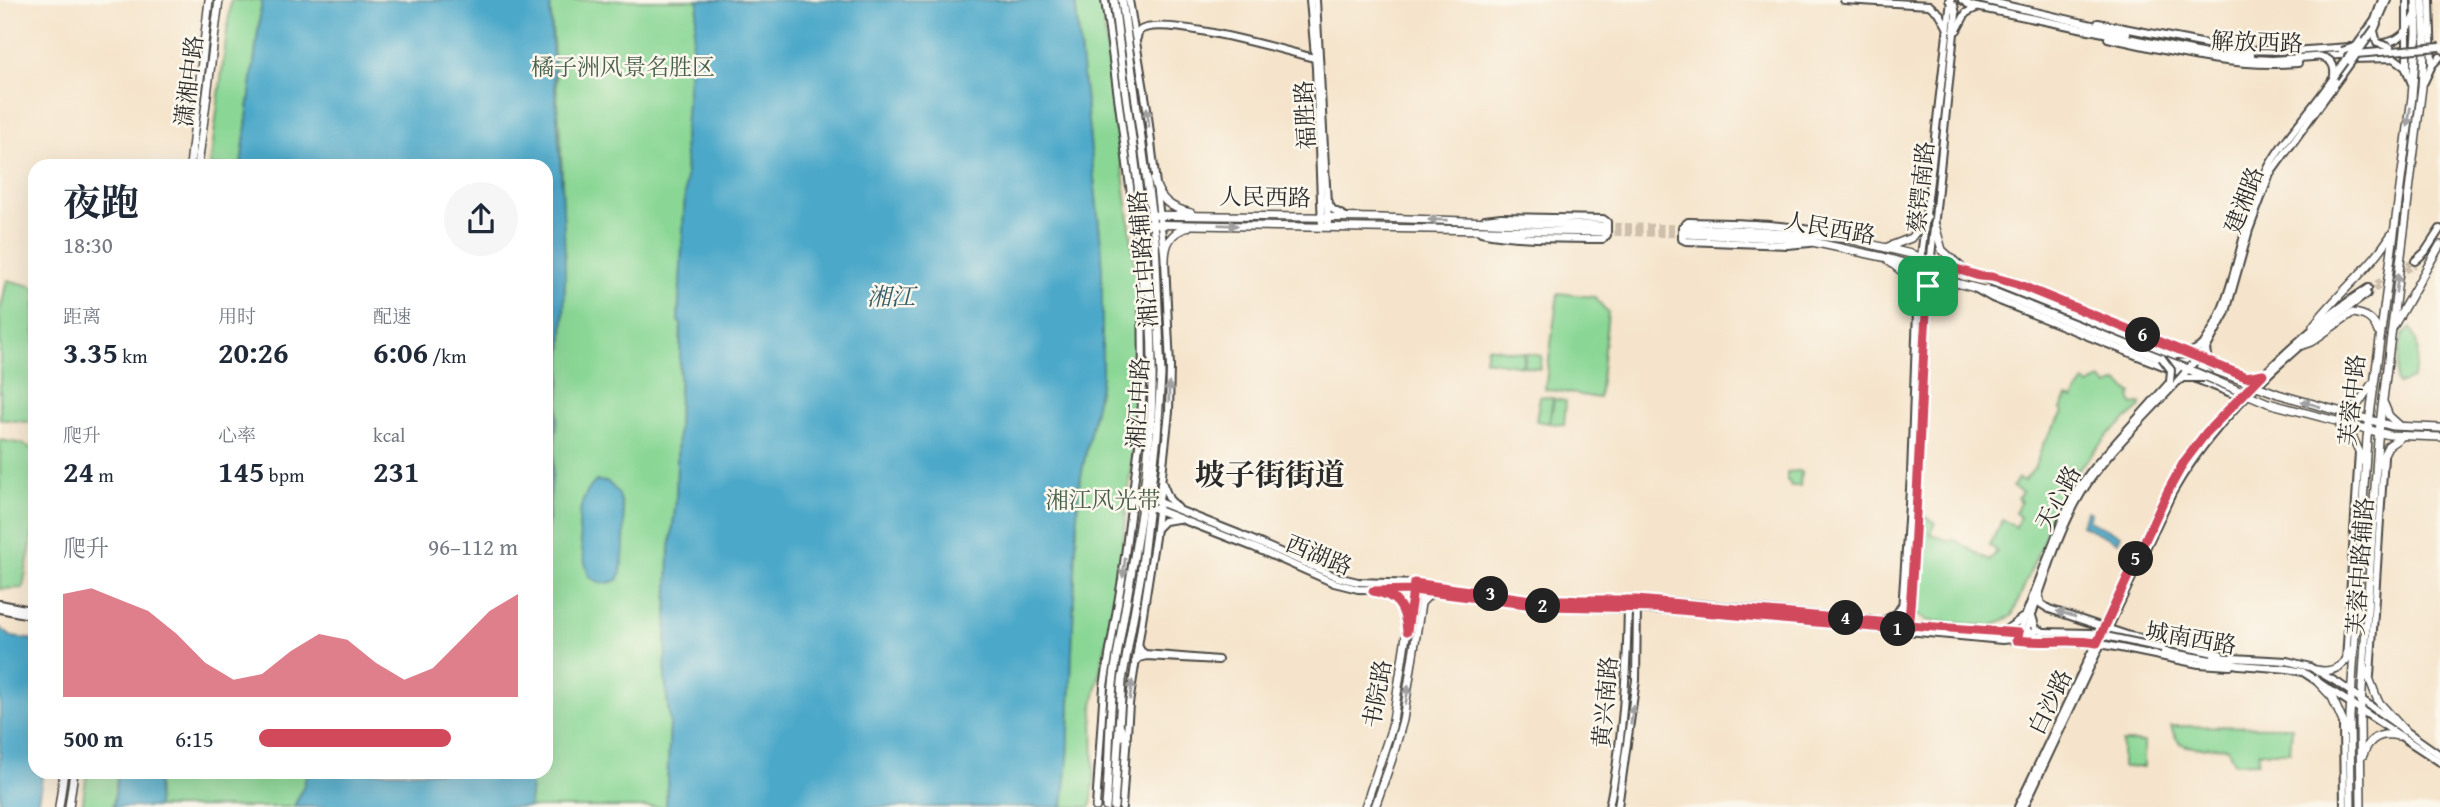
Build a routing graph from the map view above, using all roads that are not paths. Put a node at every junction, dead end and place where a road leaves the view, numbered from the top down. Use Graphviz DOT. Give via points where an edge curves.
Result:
graph roads {
  1 [pos="209,0"];
  2 [pos="219,0"];
  3 [pos="1105,0"];
  4 [pos="1114,0"];
  5 [pos="1122,0"];
  6 [pos="1129,0"];
  7 [pos="1310,0"];
  8 [pos="1316,0"];
  9 [pos="1844,0"];
  10 [pos="1962,0"];
  11 [pos="1983,0"];
  12 [pos="2385,0"];
  13 [pos="2407,0"];
  14 [pos="2416,0"];
  15 [pos="2430,0"];
  16 [pos="1950,1"];
  17 [pos="1978,7"];
  18 [pos="2421,7"];
  19 [pos="1132,19"];
  20 [pos="2432,22"];
  21 [pos="2084,26"];
  22 [pos="2375,28"];
  23 [pos="2409,28"];
  24 [pos="1948,30"];
  25 [pos="2440,31"];
  26 [pos="1955,35"];
  27 [pos="2123,35"];
  28 [pos="1137,38"];
  29 [pos="1237,39"];
  30 [pos="2360,41"];
  31 [pos="1253,43"];
  32 [pos="2440,45"];
  33 [pos="2390,47"];
  34 [pos="2342,51"];
  35 [pos="2356,54"];
  36 [pos="2321,57"];
  37 [pos="2440,57"];
  38 [pos="1314,58"];
  39 [pos="2432,65"];
  40 [pos="2407,71"];
  41 [pos="2334,77"];
  42 [pos="2422,87"];
  43 [pos="2413,90"];
  44 [pos="191,159"];
  45 [pos="199,159"];
  46 [pos="1154,180"];
  47 [pos="1324,199"];
  48 [pos="1134,215"];
  49 [pos="1152,215"];
  50 [pos="1212,216"];
  51 [pos="1305,217"];
  52 [pos="1927,217"];
  53 [pos="1325,218"];
  54 [pos="1348,218"];
  55 [pos="1475,220"];
  56 [pos="1148,224"];
  57 [pos="1201,225"];
  58 [pos="1935,225"];
  59 [pos="1325,228"];
  60 [pos="2395,229"];
  61 [pos="2440,229"];
  62 [pos="1475,231"];
  63 [pos="2440,236"];
  64 [pos="1849,239"];
  65 [pos="1815,243"];
  66 [pos="2440,245"];
  67 [pos="1886,247"];
  68 [pos="1883,257"];
  69 [pos="1922,258"];
  70 [pos="1165,261"];
  71 [pos="1931,261"];
  72 [pos="1920,269"];
  73 [pos="1929,273"];
  74 [pos="1974,275"];
  75 [pos="1960,284"];
  76 [pos="1974,288"];
  77 [pos="1917,303"];
  78 [pos="1926,310"];
  79 [pos="2314,326"];
  80 [pos="2391,331"];
  81 [pos="2379,339"];
  82 [pos="2205,346"];
  83 [pos="2297,347"];
  84 [pos="2176,355"];
  85 [pos="2162,358"];
  86 [pos="2192,361"];
  87 [pos="2185,369"];
  88 [pos="2217,371"];
  89 [pos="2263,374"];
  90 [pos="2246,377"];
  91 [pos="2204,378"];
  92 [pos="2373,378"];
  93 [pos="2174,382"];
  94 [pos="2259,383"];
  95 [pos="2224,390"];
  96 [pos="2243,398"];
  97 [pos="2383,400"];
  98 [pos="2231,407"];
  99 [pos="2337,411"];
  100 [pos="2368,419"];
  101 [pos="2330,421"];
  102 [pos="2380,422"];
  103 [pos="2403,427"];
  104 [pos="2440,428"];
  105 [pos="2367,430"];
  106 [pos="2379,433"];
  107 [pos="2405,436"];
  108 [pos="2440,436"];
  109 [pos="2359,450"];
  110 [pos="2384,452"];
  111 [pos="2365,468"];
  112 [pos="2376,470"];
  113 [pos="1161,471"];
  114 [pos="1133,496"];
  115 [pos="1150,503"];
  116 [pos="1188,514"];
  117 [pos="1181,519"];
  118 [pos="1155,537"];
  119 [pos="1413,587"];
  120 [pos="1423,588"];
  121 [pos="2039,590"];
  122 [pos="1373,591"];
  123 [pos="1440,592"];
  124 [pos="1628,600"];
  125 [pos="1637,600"];
  126 [pos="1903,603"];
  127 [pos="0,606"];
  128 [pos="1421,606"];
  129 [pos="1608,608"];
  130 [pos="1657,608"];
  131 [pos="1628,609"];
  132 [pos="1637,609"];
  133 [pos="1910,609"];
  134 [pos="28,612"];
  135 [pos="2029,613"];
  136 [pos="2117,613"];
  137 [pos="2110,616"];
  138 [pos="1880,622"];
  139 [pos="2090,622"];
  140 [pos="1628,624"];
  141 [pos="1636,625"];
  142 [pos="1905,627"];
  143 [pos="1928,627"];
  144 [pos="2107,628"];
  145 [pos="1407,631"];
  146 [pos="2000,633"];
  147 [pos="2044,634"];
  148 [pos="2125,635"];
  149 [pos="2019,638"];
  150 [pos="2073,641"];
  151 [pos="1138,644"];
  152 [pos="2100,644"];
  153 [pos="2355,645"];
  154 [pos="2116,647"];
  155 [pos="2097,655"];
  156 [pos="2239,661"];
  157 [pos="2346,662"];
  158 [pos="2364,662"];
  159 [pos="2087,663"];
  160 [pos="1134,664"];
  161 [pos="2316,674"];
  162 [pos="2369,682"];
  163 [pos="2351,693"];
  164 [pos="2361,699"];
  165 [pos="2351,703"];
  166 [pos="2360,710"];
  167 [pos="2343,719"];
  168 [pos="1118,725"];
  169 [pos="2401,733"];
  170 [pos="2349,738"];
  171 [pos="1127,741"];
  172 [pos="2440,755"];
  173 [pos="2440,762"];
  174 [pos="2360,766"];
  175 [pos="63,779"];
  176 [pos="73,779"];
  177 [pos="59,807"];
  178 [pos="69,807"];
  179 [pos="1096,807"];
  180 [pos="1106,807"];
  181 [pos="1114,807"];
  182 [pos="1122,807"];
  183 [pos="1365,807"];
  184 [pos="1374,807"];
  185 [pos="1609,807"];
  186 [pos="1618,807"];
  187 [pos="2021,807"];
  188 [pos="2344,807"];
  189 [pos="2351,807"];
  190 [pos="2361,807"];
  1 -- 44 [label="main road, 潇湘中路"];
  2 -- 45 [label="main road, 潇湘中路"];
  3 -- 48 [label="main road, 湘江中路辅路"];
  4 -- 49 [label="main road, 湘江中路"];
  5 -- 49 [label="main road, 湘江中路"];
  6 -- 19 [label="main road, 湘江中路辅路"];
  7 -- 38 [label="main road, 福胜路"];
  8 -- 38 [label="main road, 福胜路"];
  9 -- 24 [label="main road" via="1929,5"];
  10 -- 17 [label="main road, 解放西路"];
  11 -- 21 [label="main road, 解放西路"];
  12 -- 22 [label="main road"];
  12 -- 30 [label="main road"];
  13 -- 23 [label="main road"];
  14 -- 18 [label="main road, 芙蓉中路"];
  15 -- 20 [label="main road"];
  16 -- 24 [label="main road, 蔡锷南路"];
  16 -- 26 [label="main road, 蔡锷南路" via="1956,11"];
  17 -- 21 [label="main road, 解放西路"];
  17 -- 26 [label="main road" via="1966,13"];
  18 -- 20 [label="main road"];
  18 -- 23 [label="main road"];
  18 -- 42 [label="main road, 芙蓉中路"];
  18 -- 43 [label="main road, 芙蓉中路"];
  19 -- 28 [label="main road, 湘江中路辅路"];
  19 -- 38 [label="main road" via="1141,24 1183,24"];
  20 -- 25 [label="main road"];
  20 -- 39 [label="main road"];
  21 -- 23 [label="main road, 解放西路" via="2115,26 2222,48 2273,51 2387,43"];
  21 -- 27 [label="main road, 解放西路"];
  21 -- 40 [label="main road, 解放西路" via="2101,36 2220,61 2282,64 2387,56"];
  22 -- 33 [label="main road, bridge" via="2377,43"];
  22 -- 35 [label="main road, bridge"];
  23 -- 40 [label="main road"];
  24 -- 52 [label="main road, 蔡锷南路"];
  26 -- 58 [label="main road, 蔡锷南路"];
  27 -- 34 [label="main road, 解放西路" via="2221,52"];
  27 -- 36 [label="main road, 解放西路" via="2228,57"];
  28 -- 29 [label="main road" via="1142,28 1156,26"];
  46 -- 28 [label="main road, 湘江中路辅路, one-way"];
  29 -- 31 [label="main road"];
  29 -- 31 [label="main road" via="1243,49"];
  30 -- 34 [label="main road, bridge"];
  30 -- 35 [label="main road, bridge"];
  31 -- 38 [label="main road"];
  32 -- 33 [label="main road, bridge"];
  32 -- 35 [label="main road, bridge"];
  33 -- 35 [label="main road, bridge"];
  34 -- 35 [label="main road, 解放西路, bridge"];
  35 -- 36 [label="main road, 解放西路, bridge"];
  35 -- 41 [label="main road, 建湘路, bridge"];
  35 -- 82 [label="main road, 建湘路" via="2270,174 2226,312"];
  36 -- 41 [label="main road, bridge" via="2333,64"];
  37 -- 39 [label="main road"];
  38 -- 47 [label="main road, 福胜路"];
  39 -- 42 [label="main road"];
  40 -- 43 [label="main road"];
  41 -- 82 [label="main road, 建湘路" via="2266,173 2244,228 2222,311"];
  80 -- 42 [label="main road, 芙蓉中路, one-way"];
  43 -- 60 [label="main road, 芙蓉中路, one-way"];
  46 -- 49 [label="main road, 湘江中路辅路"];
  46 -- 50 [label="main road" via="1172,207"];
  47 -- 51 [label="main road"];
  47 -- 53 [label="main road, 福胜路"];
  47 -- 54 [label="main road"];
  48 -- 49 [label="main road, 人民西路"];
  48 -- 56 [label="main road, 湘江中路辅路"];
  49 -- 50 [label="main road, 人民西路"];
  49 -- 56 [label="main road, 湘江中路"];
  49 -- 56 [label="main road, 湘江中路辅路"];
  50 -- 51 [label="main road, 人民西路"];
  51 -- 53 [label="main road, 人民西路"];
  52 -- 67 [label="main road" via="1911,238"];
  52 -- 69 [label="main road, 蔡锷南路"];
  53 -- 54 [label="main road, 人民西路"];
  53 -- 59 [label="main road, 福胜路"];
  55 -- 54 [label="main road, 人民西路, one-way"];
  55 -- 62 [label="main road, 人民西路" via="1604,229"];
  55 -- 62 [label="main road" via="1605,220 1607,237 1501,236"];
  56 -- 57 [label="main road, 人民西路"];
  56 -- 70 [label="main road, 湘江中路辅路"];
  56 -- 114 [label="main road, 湘江中路辅路" via="1142,276 1140,437"];
  56 -- 115 [label="main road, 湘江中路" via="1153,360"];
  57 -- 59 [label="main road, 人民西路, one-way"];
  57 -- 70 [label="main road" via="1180,230 1170,238"];
  58 -- 71 [label="main road, 蔡锷南路"];
  58 -- 74 [label="main road" via="1942,250"];
  59 -- 62 [label="main road, 人民西路"];
  60 -- 79 [label="main road"];
  60 -- 81 [label="main road, 芙蓉中路"];
  61 -- 63 [label="main road" via="2415,263"];
  64 -- 65 [label="main road, 人民西路" via="1782,232 1685,231"];
  64 -- 65 [label="main road" via="1811,228 1682,224 1686,241"];
  64 -- 67 [label="main road, 人民西路"];
  65 -- 68 [label="main road, 人民西路"];
  66 -- 80 [label="main road"];
  67 -- 69 [label="main road, 人民西路"];
  68 -- 72 [label="main road, 人民西路"];
  68 -- 77 [label="main road" via="1906,275"];
  69 -- 71 [label="main road, 人民西路"];
  69 -- 72 [label="main road, 蔡锷南路"];
  113 -- 70 [label="main road, 湘江中路辅路, one-way" via="1169,401"];
  71 -- 73 [label="main road, 蔡锷南路"];
  71 -- 74 [label="main road, 人民西路"];
  72 -- 73 [label="main road, 人民西路"];
  72 -- 77 [label="main road, 蔡锷南路"];
  73 -- 75 [label="main road, 人民西路"];
  73 -- 78 [label="main road, 蔡锷南路"];
  74 -- 84 [label="main road, 人民西路"];
  74 -- 90 [label="main road" via="2017,284"];
  75 -- 76 [label="main road, 人民西路"];
  75 -- 78 [label="main road" via="1934,292"];
  76 -- 85 [label="main road, 人民西路"];
  76 -- 95 [label="main road"];
  77 -- 126 [label="main road, 蔡锷南路"];
  78 -- 133 [label="main road, 蔡锷南路"];
  79 -- 83 [label="main road, 白沙路" via="2367,291"];
  79 -- 89 [label="main road, 白沙路"];
  80 -- 97 [label="main road, 芙蓉中路"];
  81 -- 83 [label="main road" via="2372,320 2352,313"];
  81 -- 92 [label="main road, 芙蓉中路"];
  82 -- 84 [label="main road, bridge"];
  82 -- 86 [label="main road, 建湘路, bridge"];
  82 -- 88 [label="main road, bridge" via="2207,359"];
  83 -- 94 [label="main road, 白沙路"];
  84 -- 86 [label="main road, 人民西路, bridge"];
  85 -- 87 [label="main road, 人民西路, bridge"];
  85 -- 93 [label="main road, bridge"];
  86 -- 87 [label="main road, 天心路, bridge"];
  86 -- 88 [label="main road, 人民西路, bridge"];
  87 -- 91 [label="main road, 人民西路, bridge"];
  87 -- 93 [label="main road, 天心路, bridge"];
  99 -- 88 [label="main road, 人民西路, one-way, bridge"];
  89 -- 90 [label="main road"];
  89 -- 94 [label="main road, 白沙路"];
  90 -- 94 [label="main road"];
  91 -- 93 [label="main road, bridge"];
  91 -- 101 [label="main road, 人民西路, bridge"];
  92 -- 99 [label="main road" via="2358,404"];
  92 -- 100 [label="main road, 芙蓉中路"];
  93 -- 121 [label="main road, 天心路" via="2087,484"];
  93 -- 135 [label="main road, 天心路" via="2079,487"];
  94 -- 96 [label="main road, 白沙路"];
  95 -- 96 [label="main road"];
  95 -- 98 [label="main road"];
  96 -- 98 [label="main road, 白沙路"];
  96 -- 136 [label="main road, 白沙路" via="2172,493"];
  97 -- 102 [label="main road, 芙蓉中路"];
  97 -- 103 [label="main road" via="2389,416"];
  98 -- 137 [label="main road, 白沙路" via="2175,477"];
  99 -- 100 [label="main road, 人民西路"];
  100 -- 102 [label="main road, 人民西路"];
  100 -- 105 [label="main road, 芙蓉中路"];
  101 -- 105 [label="main road, 人民西路"];
  101 -- 109 [label="main road" via="2349,432"];
  102 -- 103 [label="main road, 人民西路"];
  102 -- 106 [label="main road, 芙蓉中路"];
  103 -- 104 [label="main road, 人民西路"];
  105 -- 106 [label="main road, 人民西路"];
  105 -- 111 [label="main road, 芙蓉中路"];
  106 -- 107 [label="main road, 人民西路"];
  106 -- 112 [label="main road, 芙蓉中路"];
  107 -- 108 [label="main road, 人民西路"];
  107 -- 110 [label="main road"];
  109 -- 111 [label="main road"];
  109 -- 157 [label="main road, 芙蓉中路辅路"];
  110 -- 112 [label="main road"];
  110 -- 162 [label="main road, 芙蓉中路辅路"];
  111 -- 153 [label="main road, 芙蓉中路"];
  112 -- 158 [label="main road, 芙蓉中路"];
  113 -- 115 [label="main road, 湘江中路辅路"];
  113 -- 116 [label="main road" via="1169,499"];
  114 -- 115 [label="main road, 西湖路"];
  114 -- 179 [label="main road, 湘江中路辅路, one-way" via="1105,677"];
  115 -- 116 [label="main road, 西湖路"];
  115 -- 117 [label="main road, 西湖路"];
  115 -- 118 [label="main road, 湘江中路辅路"];
  115 -- 168 [label="main road, 湘江中路"];
  115 -- 180 [label="main road, 湘江中路" via="1115,670"];
  116 -- 119 [label="main road, 西湖路" via="1337,577"];
  117 -- 118 [label="main road" via="1164,521"];
  117 -- 122 [label="main road, 西湖路" via="1334,583"];
  118 -- 151 [label="main road, 湘江中路辅路"];
  119 -- 120 [label="main road, 西湖路"];
  119 -- 122 [label="main road, 西湖路"];
  119 -- 145 [label="main road, 书院路"];
  120 -- 123 [label="main road, 西湖路"];
  120 -- 124 [label="main road, 西湖路" via="1531,600"];
  120 -- 128 [label="main road, 书院路"];
  121 -- 135 [label="main road, 天心路"];
  139 -- 121 [label="main road, one-way" via="2045,607"];
  122 -- 145 [label="main road" via="1400,603"];
  123 -- 128 [label="main road" via="1427,597"];
  123 -- 129 [label="main road, 西湖路" via="1542,606"];
  124 -- 125 [label="main road, 城南西路"];
  124 -- 131 [label="main road, 黄兴南路"];
  125 -- 132 [label="main road, 黄兴南路"];
  125 -- 138 [label="main road, 城南西路"];
  126 -- 138 [label="main road" via="1897,613"];
  126 -- 142 [label="main road, 蔡锷南路"];
  127 -- 134 [label="main road"];
  184 -- 128 [label="main road, 书院路, one-way" via="1403,720"];
  129 -- 131 [label="main road, 西湖路"];
  129 -- 140 [label="main road" via="1621,613"];
  130 -- 132 [label="main road, 城南西路"];
  130 -- 141 [label="main road" via="1644,612"];
  130 -- 142 [label="main road, 城南西路"];
  131 -- 132 [label="main road, 城南西路"];
  131 -- 140 [label="main road, 黄兴南路"];
  132 -- 141 [label="main road, 黄兴南路"];
  133 -- 142 [label="main road, 蔡锷南路"];
  133 -- 143 [label="main road" via="1917,622"];
  135 -- 146 [label="main road"];
  135 -- 147 [label="main road"];
  135 -- 149 [label="main road, 天心路"];
  136 -- 144 [label="main road, 白沙路"];
  136 -- 148 [label="main road"];
  137 -- 139 [label="main road" via="2103,622"];
  137 -- 144 [label="main road, 白沙路"];
  138 -- 142 [label="main road, 城南西路"];
  139 -- 144 [label="main road"];
  140 -- 185 [label="main road, 黄兴南路" via="1619,753"];
  186 -- 141 [label="main road, 黄兴南路, one-way" via="1636,680"];
  142 -- 143 [label="main road, 城南西路"];
  142 -- 149 [label="main road, 城南西路"];
  143 -- 146 [label="main road, 城南西路"];
  144 -- 148 [label="main road"];
  144 -- 152 [label="main road, 白沙路"];
  145 -- 183 [label="main road, 书院路" via="1392,727"];
  146 -- 149 [label="main road, 城南西路"];
  147 -- 149 [label="main road, 城南西路"];
  147 -- 156 [label="main road, 城南西路, bridge" via="2091,634"];
  148 -- 156 [label="main road"];
  149 -- 150 [label="main road"];
  150 -- 152 [label="main road"];
  150 -- 159 [label="main road" via="2086,649"];
  151 -- 160 [label="main road, 湘江中路辅路"];
  151 -- 160 [label="main road" via="1145,654 1218,660 1146,656"];
  152 -- 154 [label="main road"];
  152 -- 155 [label="main road, 白沙路"];
  152 -- 159 [label="main road, 白沙路"];
  153 -- 157 [label="main road"];
  153 -- 163 [label="main road, 芙蓉中路"];
  154 -- 155 [label="main road"];
  154 -- 156 [label="main road" via="2218,667"];
  155 -- 187 [label="main road, 白沙路"];
  156 -- 161 [label="main road, 城南西路"];
  157 -- 161 [label="main road"];
  158 -- 162 [label="main road"];
  158 -- 164 [label="main road, 芙蓉中路"];
  159 -- 187 [label="main road, 白沙路"];
  171 -- 160 [label="main road, 湘江中路辅路, one-way"];
  161 -- 163 [label="main road, 城南西路"];
  161 -- 165 [label="main road, 城南西路"];
  161 -- 167 [label="main road"];
  162 -- 169 [label="main road"];
  163 -- 164 [label="main road, 城南西路"];
  163 -- 165 [label="main road, 芙蓉中路"];
  164 -- 166 [label="main road, 芙蓉中路"];
  164 -- 169 [label="main road, 城南西路"];
  165 -- 166 [label="main road, 城南西路"];
  165 -- 170 [label="main road, 芙蓉中路"];
  166 -- 169 [label="main road, 城南西路"];
  166 -- 174 [label="main road, 芙蓉中路"];
  167 -- 170 [label="main road"];
  167 -- 188 [label="main road"];
  168 -- 171 [label="main road"];
  168 -- 181 [label="main road, 湘江中路"];
  169 -- 172 [label="main road"];
  169 -- 173 [label="main road"];
  169 -- 174 [label="main road" via="2374,737"];
  170 -- 189 [label="main road, 芙蓉中路"];
  171 -- 182 [label="main road, 湘江中路辅路"];
  174 -- 190 [label="main road, 芙蓉中路"];
  175 -- 177 [label="main road"];
  176 -- 178 [label="main road"];
}
